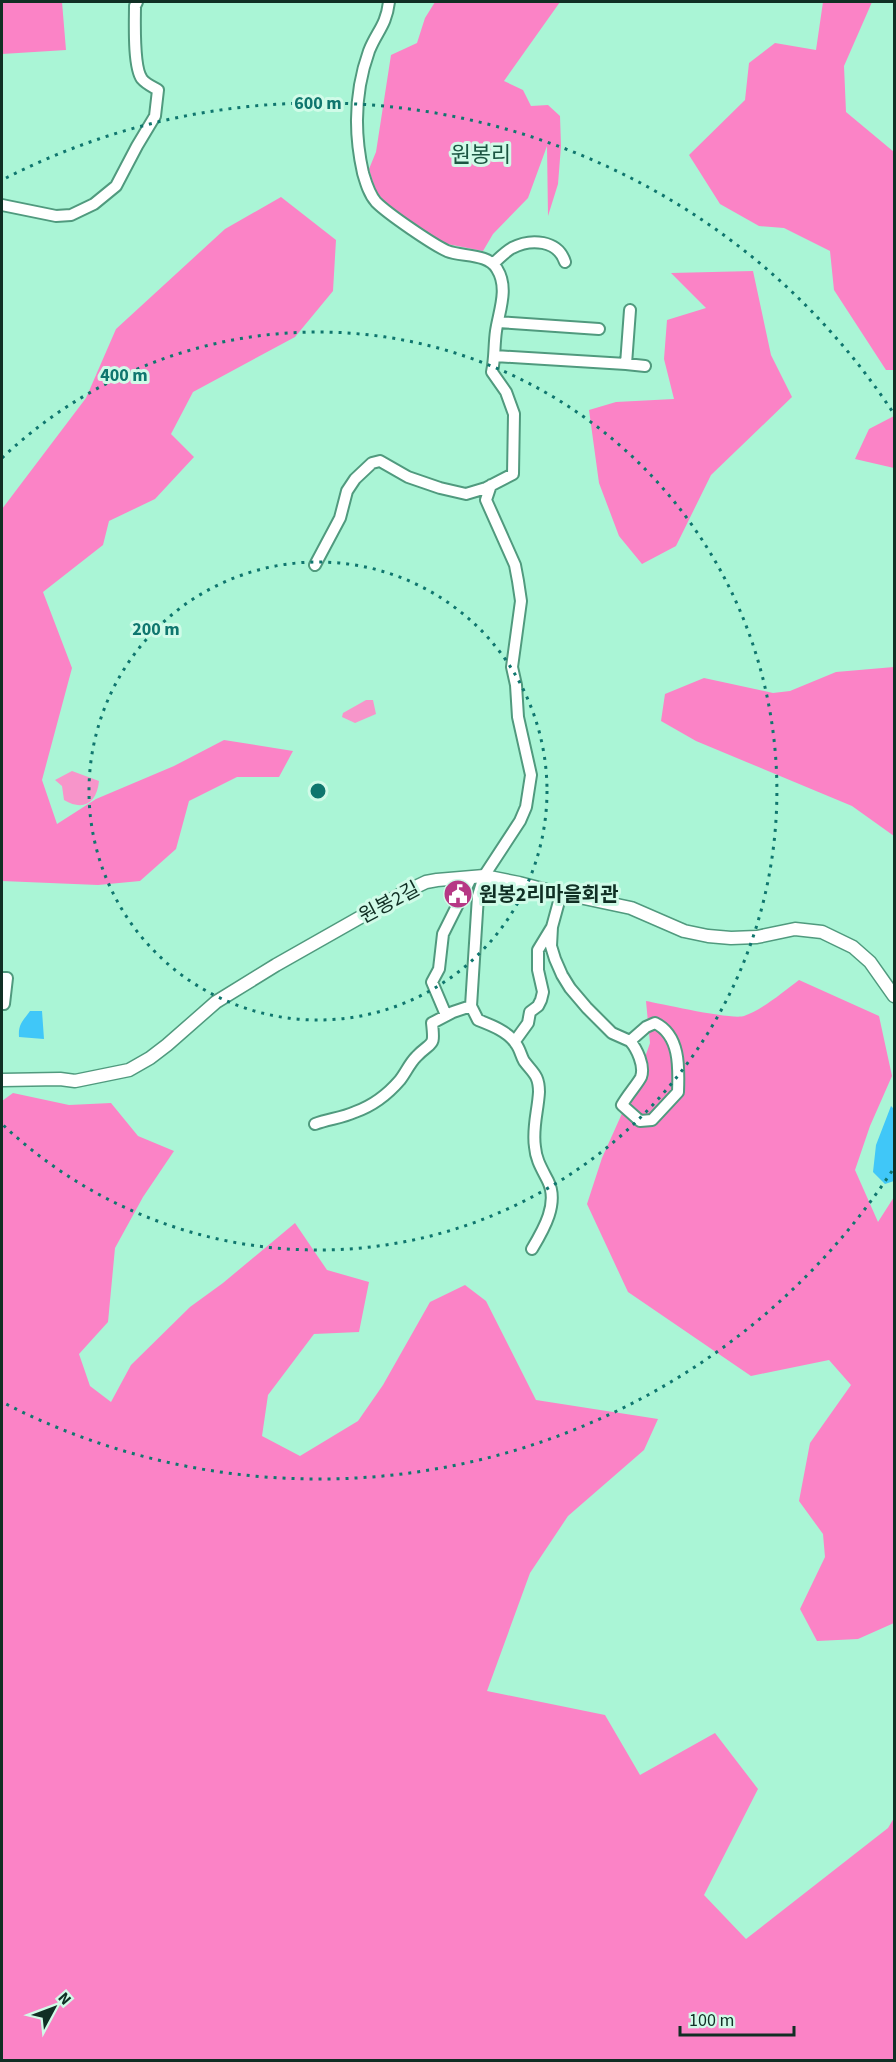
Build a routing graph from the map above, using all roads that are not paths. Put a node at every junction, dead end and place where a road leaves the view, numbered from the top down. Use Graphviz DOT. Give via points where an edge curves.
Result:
graph roads {
  1 [pos="137,2"];
  2 [pos="389,2"];
  3 [pos="2,205"];
  4 [pos="565,262"];
  5 [pos="493,264"];
  6 [pos="630,310"];
  7 [pos="498,322"];
  8 [pos="599,329"];
  9 [pos="495,356"];
  10 [pos="626,364"];
  11 [pos="645,366"];
  12 [pos="491,485"];
  13 [pos="315,565"];
  14 [pos="484,876"];
  15 [pos="471,878"];
  16 [pos="561,894"];
  17 [pos="552,927"];
  18 [pos="2,978"];
  19 [pos="894,996"];
  20 [pos="4,1004"];
  21 [pos="471,1005"];
  22 [pos="446,1015"];
  23 [pos="515,1041"];
  24 [pos="630,1041"];
  25 [pos="2,1080"];
  26 [pos="315,1124"];
  27 [pos="532,1249"];
  1 -- 3 [label="street" via="135,46 139,72 142,79 158,90 158,102 155,116 116,186 94,204 71,215"];
  2 -- 5 [label="street" via="383,27 366,59 356,118 368,189 390,213 448,252"];
  4 -- 5 [label="street" via="557,249 540,242 513,247"];
  5 -- 7 [label="street" via="503,283"];
  6 -- 10 [label="street"];
  7 -- 8 [label="street"];
  7 -- 9 [label="street"];
  9 -- 10 [label="street"];
  9 -- 12 [label="street" via="492,372 506,392 514,414 514,459 513,474"];
  10 -- 11 [label="street"];
  12 -- 13 [label="street" via="466,494 408,477 380,461 372,463 346,491 340,518"];
  12 -- 14 [label="street" via="486,500 515,565 521,601 512,667 531,775 520,821"];
  14 -- 15 [label="main road, 원봉2길"];
  14 -- 16 [label="main road, 원봉2길"];
  14 -- 21 [label="street" via="478,896"];
  15 -- 22 [label="street" via="443,934 439,969 432,982"];
  15 -- 25 [label="main road, 원봉2길" via="426,882 379,907 216,1002 167,1045 129,1070 75,1081"];
  16 -- 17 [label="street"];
  16 -- 19 [label="main road, 원봉2길" via="630,908 708,936 757,937 795,929 822,932 854,947"];
  17 -- 23 [label="street" via="538,950 541,1000"];
  17 -- 24 [label="street" via="551,946 570,988 612,1033"];
  18 -- 20 [label="street" via="7,978"];
  21 -- 22 [label="street"];
  21 -- 23 [label="street" via="478,1020 495,1026"];
  22 -- 26 [label="street" via="432,1023 434,1040 429,1047 380,1098 352,1114"];
  23 -- 27 [label="street" via="537,1076 534,1146 552,1195 549,1215"];
  24 -- 24 [label="street" via="655,1023 665,1028 675,1045 678,1092 652,1120 640,1121 622,1105 642,1076 640,1059"];
}
